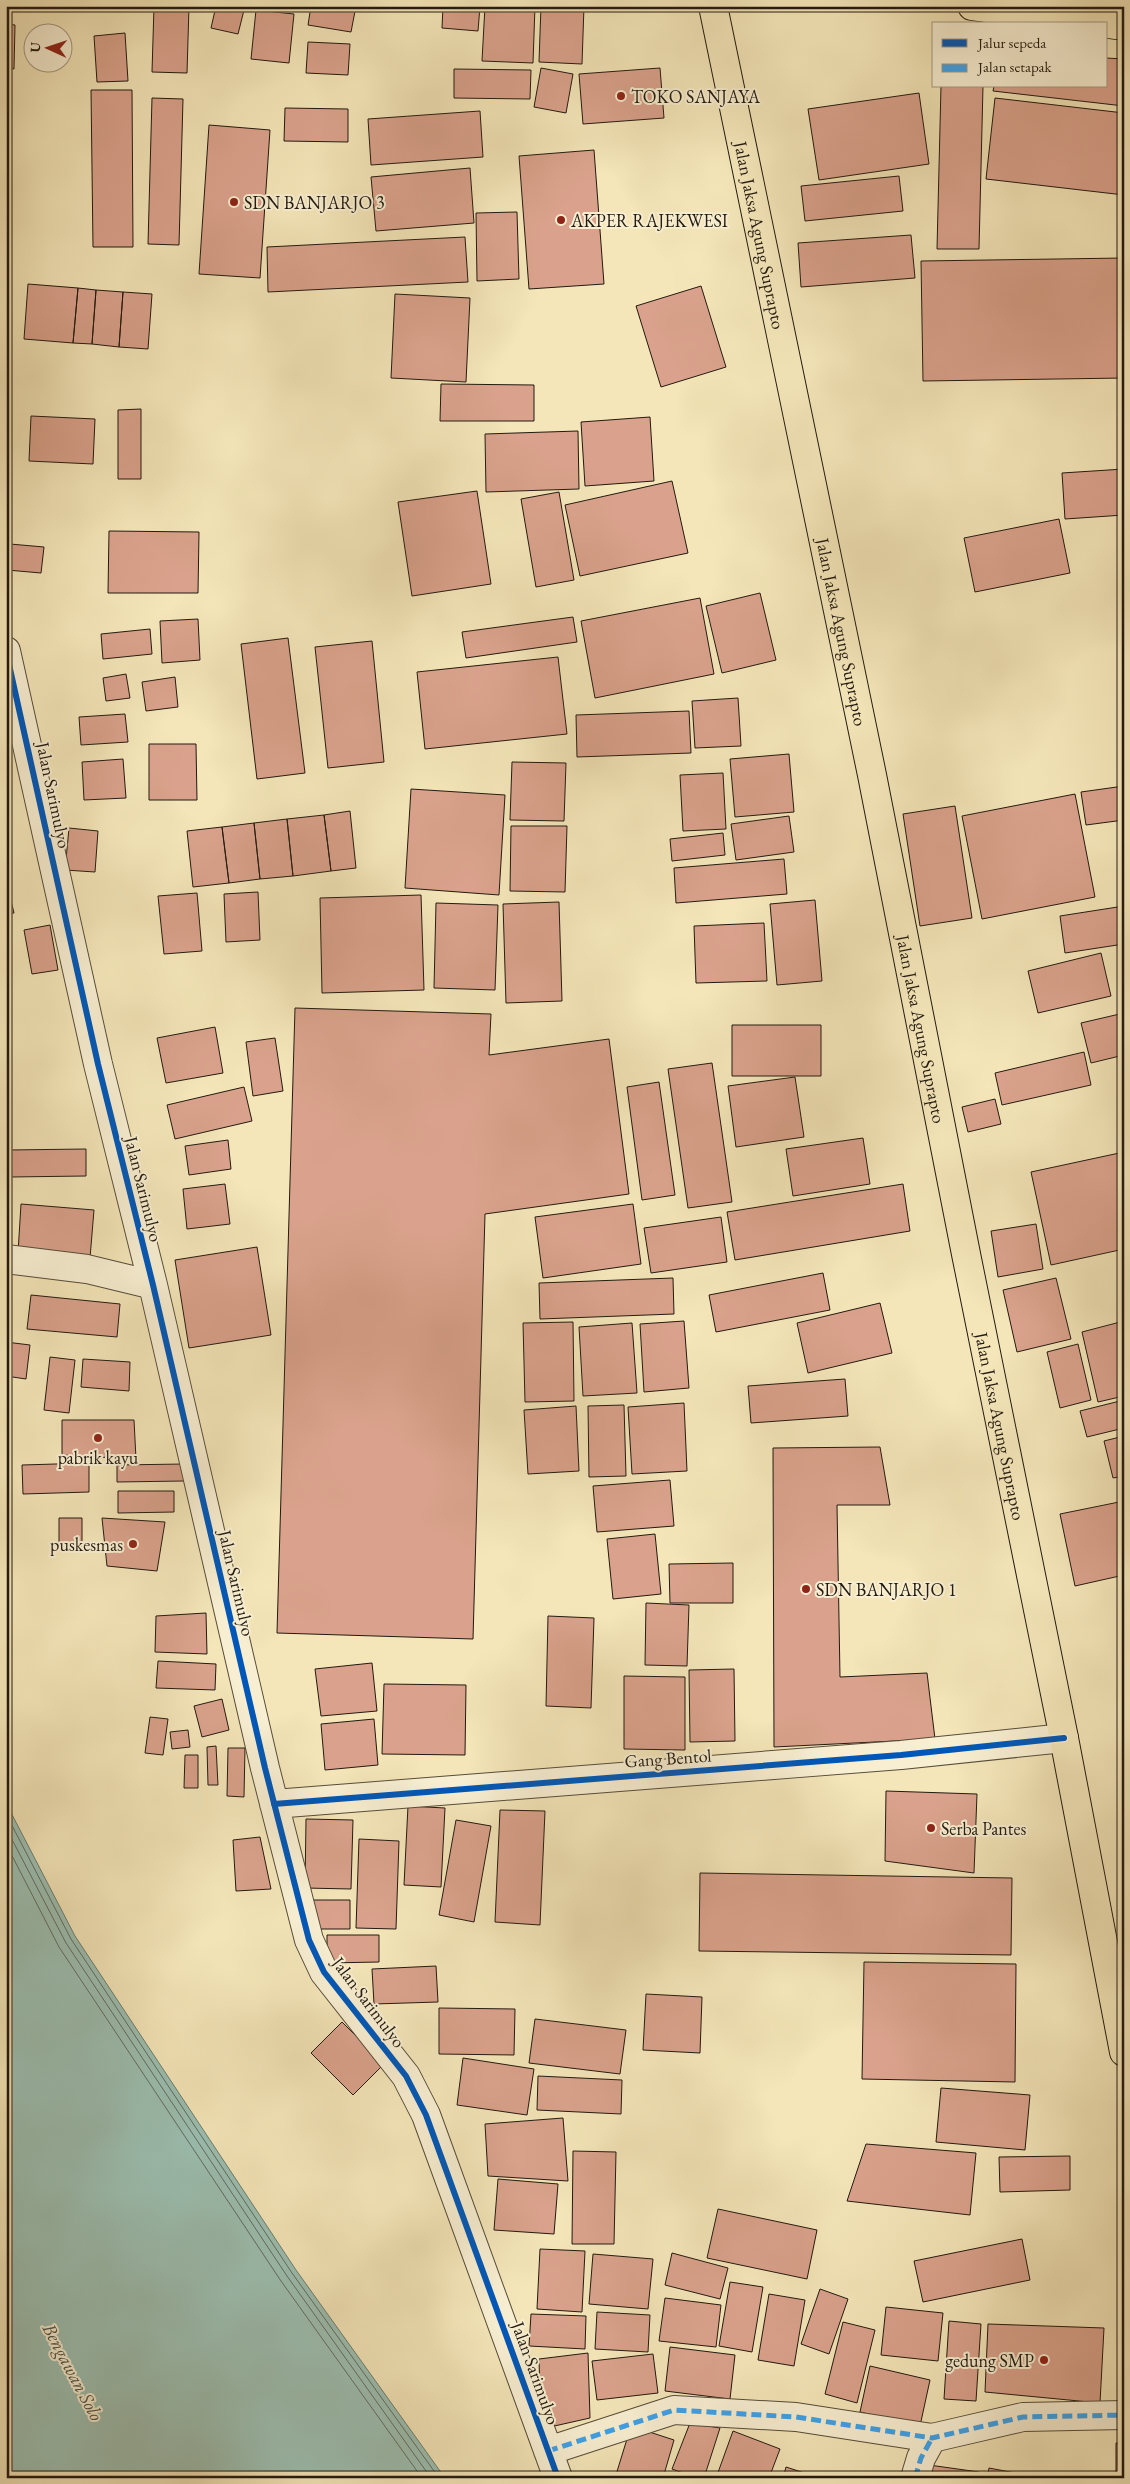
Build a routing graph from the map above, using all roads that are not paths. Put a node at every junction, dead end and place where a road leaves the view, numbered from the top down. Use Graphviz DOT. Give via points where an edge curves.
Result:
graph roads {
  1 [pos="713,6"];
  2 [pos="972,6"];
  3 [pos="1094,22"];
  4 [pos="1108,24"];
  5 [pos="1124,26"];
  6 [pos="6,650"];
  7 [pos="6,1259"];
  8 [pos="153,1285"];
  9 [pos="1064,1738"];
  10 [pos="274,1804"];
  11 [pos="1124,2052"];
  12 [pos="1124,2415"];
  13 [pos="932,2438"];
  14 [pos="548,2451"];
  15 [pos="558,2478"];
  16 [pos="915,2478"];
  1 -- 9 [label="main road, Jalan Jaksa Agung Suprapto" via="842,624"];
  2 -- 3 [label="main road"];
  4 -- 5 [label="main road"];
  6 -- 8 [label="street, Jalan Sarimulyo" via="98,1064"];
  7 -- 8 [label="street" via="87,1269"];
  8 -- 10 [label="street, Jalan Sarimulyo"];
  9 -- 10 [label="street, Gang Bentol" via="901,1755"];
  9 -- 11 [label="main road, Jalan Jaksa Agung Suprapto"];
  10 -- 14 [label="street, Jalan Sarimulyo" via="309,1940 324,1972 406,2076 426,2115"];
  12 -- 13 [label="street" via="1024,2417"];
  13 -- 14 [label="street" via="796,2417 674,2410"];
  13 -- 16 [label="street"];
  14 -- 15 [label="street, Jalan Sarimulyo"];
}
